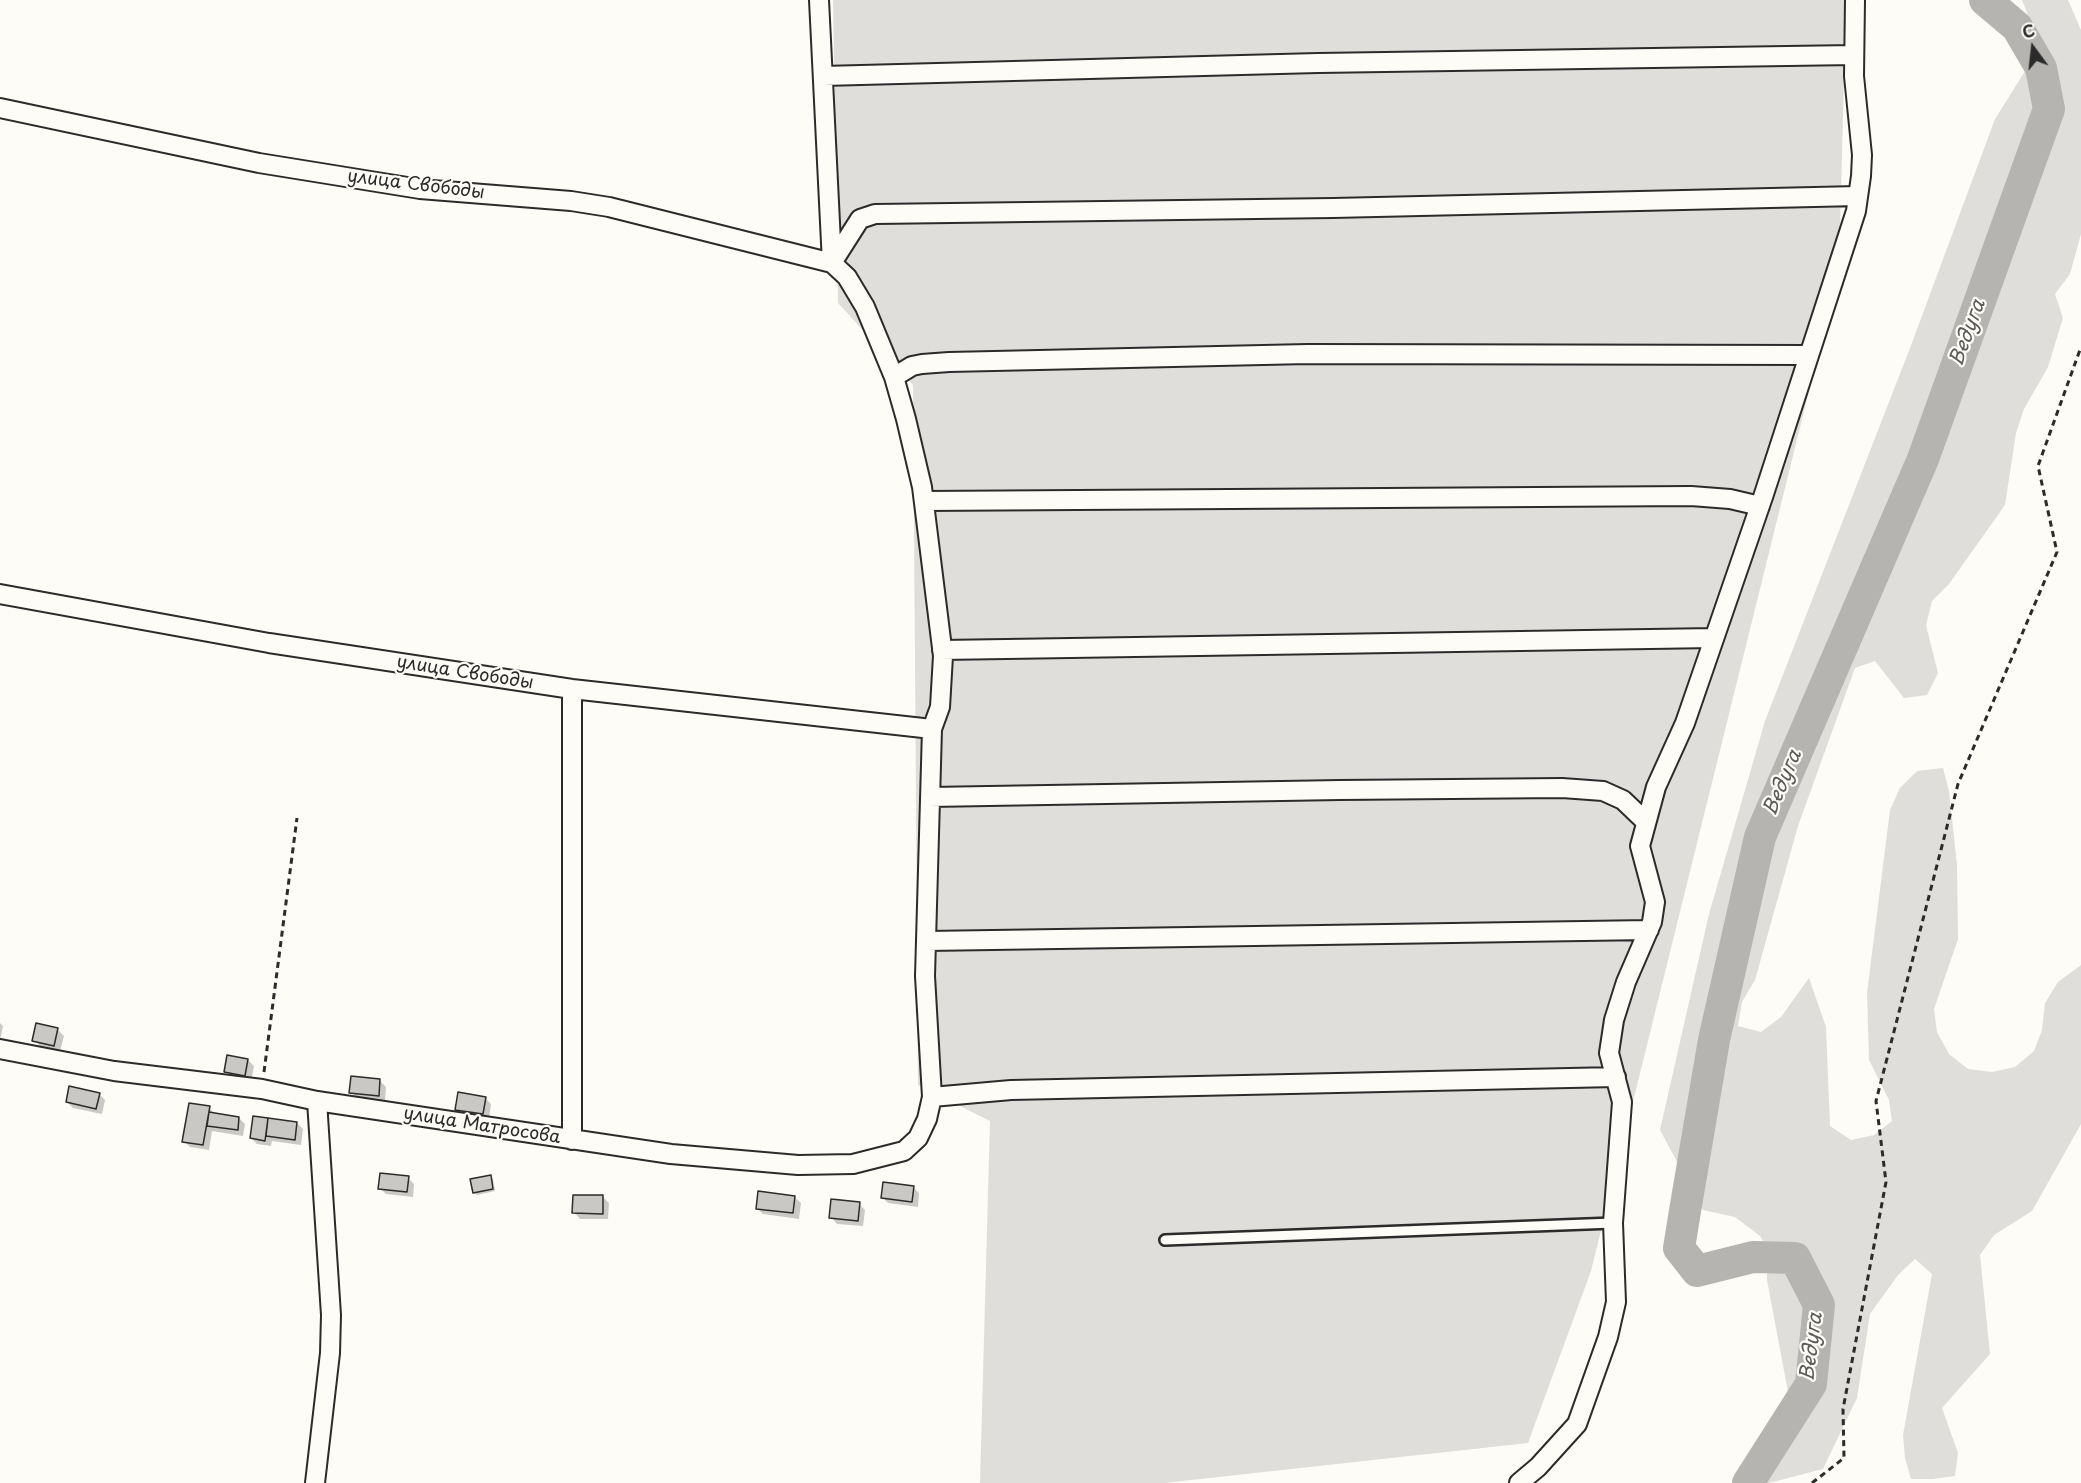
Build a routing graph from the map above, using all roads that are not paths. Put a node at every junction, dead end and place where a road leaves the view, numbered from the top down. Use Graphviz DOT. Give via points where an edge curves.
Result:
graph roads {
  1 [pos="819,0"];
  2 [pos="1855,0"];
  3 [pos="1854,55"];
  4 [pos="823,76"];
  5 [pos="0,108"];
  6 [pos="1858,196"];
  7 [pos="832,263"];
  8 [pos="1809,355"];
  9 [pos="894,377"];
  10 [pos="924,501"];
  11 [pos="1760,506"];
  12 [pos="0,594"];
  13 [pos="1714,638"];
  14 [pos="942,650"];
  15 [pos="572,689"];
  16 [pos="932,729"];
  17 [pos="930,797"];
  18 [pos="1646,822"];
  19 [pos="1649,930"];
  20 [pos="927,941"];
  21 [pos="0,1049"];
  22 [pos="1616,1077"];
  23 [pos="932,1097"];
  24 [pos="317,1101"];
  25 [pos="572,1140"];
  26 [pos="1613,1223"];
  27 [pos="1164,1240"];
  28 [pos="315,1483"];
  29 [pos="1519,1483"];
  1 -- 4 [label="street"];
  2 -- 3 [label="street"];
  3 -- 4 [label="street"];
  3 -- 6 [label="street" via="1862,154"];
  4 -- 7 [label="street"];
  5 -- 7 [label="street, улица Свободы" via="270,165 420,189 609,207"];
  6 -- 7 [label="street" via="875,214 860,219"];
  6 -- 8 [label="street"];
  7 -- 9 [label="street, улица Матросова" via="847,277 865,307"];
  8 -- 9 [label="street" via="1308,354 1033,360 922,363"];
  8 -- 11 [label="street"];
  9 -- 10 [label="street, улица Матросова"];
  10 -- 11 [label="street" via="1691,496"];
  10 -- 14 [label="street, улица Матросова"];
  11 -- 13 [label="street"];
  12 -- 15 [label="street, улица Свободы" via="268,643"];
  13 -- 14 [label="street"];
  13 -- 18 [label="street"];
  14 -- 16 [label="street, улица Матросова" via="940,707"];
  15 -- 16 [label="street, улица Свободы"];
  15 -- 25 [label="street"];
  16 -- 17 [label="street, улица Матросова"];
  17 -- 18 [label="street" via="1562,788 1603,791 1623,800"];
  17 -- 20 [label="street, улица Матросова"];
  18 -- 19 [label="street" via="1640,846 1655,902"];
  19 -- 20 [label="street"];
  19 -- 22 [label="street" via="1614,1020 1609,1053"];
  20 -- 23 [label="street, улица Матросова" via="925,976"];
  21 -- 24 [label="street, улица Матросова" via="114,1071 262,1089"];
  22 -- 23 [label="street" via="1011,1090"];
  22 -- 26 [label="street" via="1622,1102"];
  23 -- 25 [label="street, улица Матросова" via="918,1138 904,1150 853,1164 798,1165 671,1154"];
  24 -- 25 [label="street, улица Матросова"];
  24 -- 28 [label="street" via="331,1315"];
  26 -- 27 [label="lane"];
  26 -- 29 [label="street" via="1616,1302 1608,1337 1577,1424"];
}
